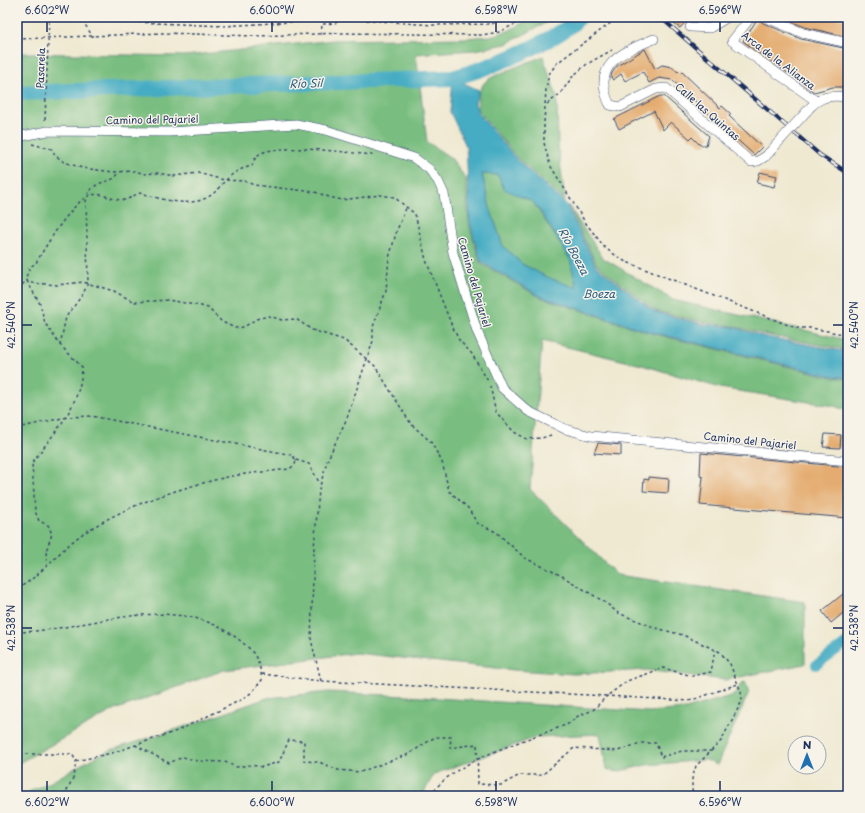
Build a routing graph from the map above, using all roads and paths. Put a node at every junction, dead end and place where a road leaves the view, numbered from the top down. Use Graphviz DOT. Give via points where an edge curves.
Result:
graph roads {
  1 [pos="49,17"];
  2 [pos="91,17"];
  3 [pos="122,17"];
  4 [pos="137,17"];
  5 [pos="181,17"];
  6 [pos="273,17"];
  7 [pos="505,17"];
  8 [pos="529,17"];
  9 [pos="621,17"];
  10 [pos="728,17"];
  11 [pos="751,17"];
  12 [pos="765,17"];
  13 [pos="342,19"];
  14 [pos="135,22"];
  15 [pos="690,28"];
  16 [pos="321,35"];
  17 [pos="93,37"];
  18 [pos="17,39"];
  19 [pos="654,39"];
  20 [pos="848,43"];
  21 [pos="617,48"];
  22 [pos="848,97"];
  23 [pos="816,101"];
  24 [pos="546,105"];
  25 [pos="45,120"];
  26 [pos="17,137"];
  27 [pos="29,143"];
  28 [pos="381,147"];
  29 [pos="119,172"];
  30 [pos="224,180"];
  31 [pos="90,195"];
  32 [pos="86,198"];
  33 [pos="407,206"];
  34 [pos="27,281"];
  35 [pos="88,283"];
  36 [pos="17,288"];
  37 [pos="848,335"];
  38 [pos="60,345"];
  39 [pos="366,359"];
  40 [pos="67,417"];
  41 [pos="17,428"];
  42 [pos="564,429"];
  43 [pos="296,460"];
  44 [pos="848,461"];
  45 [pos="320,485"];
  46 [pos="47,565"];
  47 [pos="17,589"];
  48 [pos="17,632"];
  49 [pos="715,650"];
  50 [pos="262,674"];
  51 [pos="321,681"];
  52 [pos="738,684"];
  53 [pos="607,696"];
  54 [pos="135,745"];
  55 [pos="712,751"];
  56 [pos="17,754"];
  57 [pos="478,760"];
  58 [pos="76,761"];
  59 [pos="64,796"];
  60 [pos="431,796"];
  61 [pos="695,796"];
  1 -- 25 [label="path, Pasarela, bridge"];
  2 -- 17 [label="path" via="84,23"];
  3 -- 14 [label="path"];
  4 -- 14 [label="path"];
  5 -- 6 [label="path"];
  7 -- 13 [label="path" via="492,24 416,24"];
  8 -- 16 [label="path" via="499,32 482,35"];
  9 -- 24 [label="path" via="557,63 549,74"];
  10 -- 15 [label="street" via="710,28"];
  11 -- 23 [label="street, Arca de la Alianza" via="732,41"];
  12 -- 20 [label="street" via="803,33"];
  13 -- 14 [label="path" via="223,26"];
  13 -- 16 [label="path" via="335,23 322,24"];
  16 -- 17 [label="path" via="163,33"];
  17 -- 18 [label="path"];
  19 -- 23 [label="street, Calle las Quintas, bridge" via="618,56 605,71 604,89 610,105 620,107 656,89 666,88 751,162 766,156"];
  21 -- 24 [label="path" via="587,64 573,76 560,94"];
  22 -- 23 [label="street" via="828,97"];
  24 -- 37 [label="path" via="544,143 550,165 585,222 605,248 624,261 796,328 811,328"];
  26 -- 28 [label="street, Camino del Pajariel" via="48,131 169,132 296,124 326,130"];
  27 -- 29 [label="path" via="52,149 59,159 74,167"];
  28 -- 30 [label="path" via="374,155 330,150 269,150 258,155 252,166 244,167"];
  28 -- 42 [label="street, Camino del Pajariel" via="414,158 429,169 438,181 444,194 453,253 472,317 502,388 528,411"];
  29 -- 30 [label="path" via="174,176 198,173"];
  29 -- 31 [label="path" via="116,178 101,181 88,193"];
  30 -- 31 [label="path" via="216,191 196,201 177,202 141,193 123,200 104,195"];
  30 -- 33 [label="path" via="315,192 342,200 389,196 397,198"];
  31 -- 32 [label="path"];
  32 -- 34 [label="path" via="62,222 36,263 30,267"];
  32 -- 35 [label="path"];
  33 -- 39 [label="path" via="389,258 386,291 373,327 373,341"];
  33 -- 42 [label="path" via="418,219 426,260 452,326 489,383 496,412 514,432 527,439 542,438"];
  34 -- 35 [label="path" via="56,285"];
  34 -- 36 [label="path"];
  34 -- 38 [label="path" via="40,304 45,323"];
  35 -- 38 [label="path" via="66,317"];
  35 -- 39 [label="path" via="134,302 168,300 208,308 222,322 235,328 244,327 256,319 269,316 282,320 296,319 312,330 344,340"];
  38 -- 40 [label="path" via="82,367 82,384"];
  39 -- 45 [label="path" via="347,418 327,461"];
  39 -- 49 [label="path" via="375,366 411,424 431,442 442,462 449,491 468,508 477,523 496,532 526,558 562,576 618,613 656,628 683,635"];
  40 -- 41 [label="path"];
  40 -- 43 [label="path" via="91,416 137,424 292,455"];
  40 -- 46 [label="path" via="32,463 35,511 39,521 48,525 52,534 46,551"];
  42 -- 44 [label="street, Camino del Pajariel" via="591,436"];
  43 -- 45 [label="path" via="309,464"];
  43 -- 46 [label="path" via="295,465 289,469 224,478 150,499 87,530"];
  45 -- 51 [label="path" via="310,639"];
  46 -- 47 [label="path" via="29,582"];
  48 -- 50 [label="path" via="38,632 146,614 171,614 195,618 232,635 256,655"];
  49 -- 52 [label="path" via="730,664"];
  49 -- 53 [label="path" via="711,672 692,676 663,668 627,681"];
  50 -- 51 [label="path"];
  50 -- 54 [label="path" via="262,680 252,692 242,698 177,731"];
  51 -- 53 [label="path"];
  52 -- 53 [label="path" via="689,701"];
  52 -- 55 [label="path" via="742,701 721,741"];
  53 -- 57 [label="path" via="593,710 578,716 568,724"];
  54 -- 57 [label="path" via="169,763 183,757 198,761 225,762 236,767 262,766 278,762 289,740 304,741 304,761 319,762 338,770 360,772 409,754 435,737 451,737 450,748 477,744"];
  54 -- 58 [label="path"];
  55 -- 57 [label="path" via="682,751 661,757 656,742 640,742 618,751 574,748 542,776 520,775 501,785 478,784"];
  55 -- 61 [label="path" via="696,766 692,779"];
  56 -- 58 [label="path" via="72,754"];
  57 -- 60 [label="path" via="460,768 435,788"];
  58 -- 59 [label="path" via="74,776"];
}
